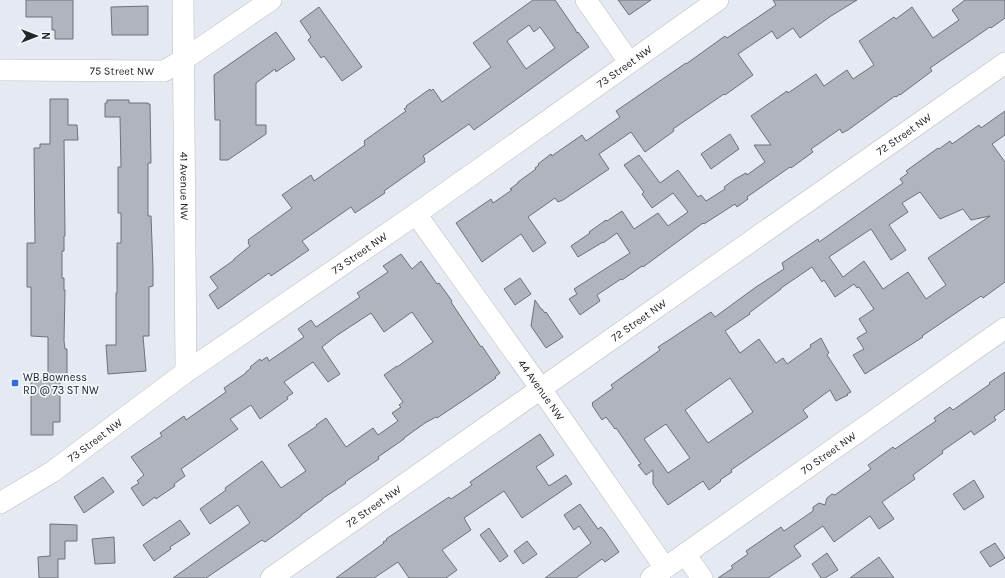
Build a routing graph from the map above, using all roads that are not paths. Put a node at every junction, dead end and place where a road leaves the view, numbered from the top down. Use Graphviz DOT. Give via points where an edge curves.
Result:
graph roads {
  1 [pos="183,0"];
  2 [pos="271,0"];
  3 [pos="586,0"];
  4 [pos="718,0"];
  5 [pos="183,60"];
  6 [pos="629,62"];
  7 [pos="1005,63"];
  8 [pos="0,70"];
  9 [pos="416,214"];
  10 [pos="1005,328"];
  11 [pos="186,372"];
  12 [pos="541,389"];
  13 [pos="0,503"];
  14 [pos="685,554"];
  15 [pos="658,573"];
  16 [pos="272,578"];
  17 [pos="702,578"];
  1 -- 5 [label="street, 41 Avenue NW"];
  2 -- 5 [label="street, 75 Street NW"];
  3 -- 6 [label="street"];
  4 -- 6 [label="street, 73 Street NW"];
  5 -- 8 [label="street, 75 Street NW" via="164,71"];
  5 -- 11 [label="street, 41 Avenue NW"];
  6 -- 9 [label="street, 73 Street NW"];
  7 -- 12 [label="street, 72 Street NW"];
  9 -- 11 [label="street, 73 Street NW"];
  9 -- 12 [label="street, 44 Avenue NW"];
  10 -- 14 [label="street, 70 Street NW"];
  11 -- 13 [label="street, 73 Street NW" via="52,472"];
  12 -- 15 [label="street, 44 Avenue NW"];
  12 -- 16 [label="street, 72 Street NW"];
  14 -- 15 [label="street, 70 Street NW"];
  14 -- 17 [label="street"];
}
